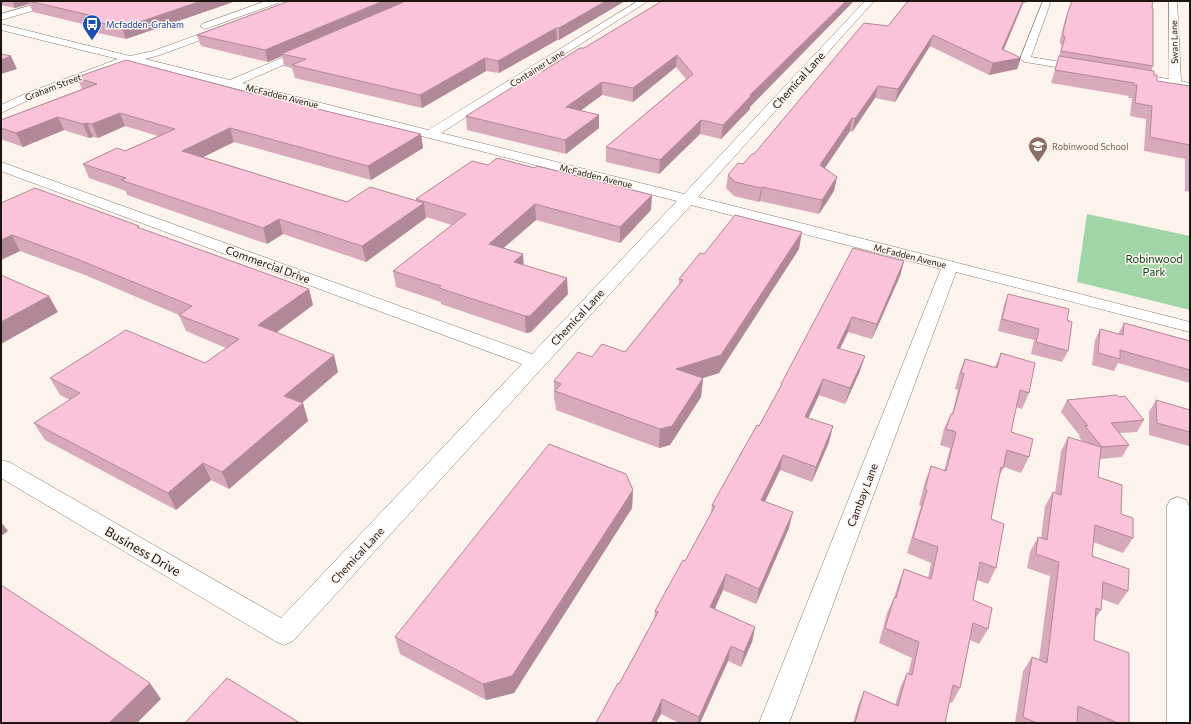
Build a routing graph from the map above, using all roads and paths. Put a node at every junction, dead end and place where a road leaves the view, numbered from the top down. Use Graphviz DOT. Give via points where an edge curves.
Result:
graph roads {
  1 [pos="56,1"];
  2 [pos="644,1"];
  3 [pos="870,1"];
  4 [pos="1047,1"];
  5 [pos="1173,1"];
  6 [pos="278,4"];
  7 [pos="1,17"];
  8 [pos="1,27"];
  9 [pos="317,46"];
  10 [pos="129,59"];
  11 [pos="1088,69"];
  12 [pos="1120,74"];
  13 [pos="231,83"];
  14 [pos="1175,83"];
  15 [pos="1190,86"];
  16 [pos="1,109"];
  17 [pos="430,134"];
  18 [pos="1,166"];
  19 [pos="688,199"];
  20 [pos="950,266"];
  21 [pos="1190,327"];
  22 [pos="535,362"];
  23 [pos="1,468"];
  24 [pos="1178,506"];
  25 [pos="284,634"];
  26 [pos="774,723"];
  27 [pos="1182,723"];
  1 -- 7 [label="street"];
  2 -- 17 [label="street, Container Lane"];
  3 -- 19 [label="street, Chemical Lane"];
  4 -- 11 [label="street" via="1025,59"];
  5 -- 14 [label="street, Swan Lane"];
  6 -- 10 [label="street, Graham Street" via="156,54"];
  8 -- 10 [label="street, McFadden Avenue"];
  9 -- 13 [label="street"];
  10 -- 13 [label="street, McFadden Avenue"];
  10 -- 16 [label="street, Graham Street" via="31,94"];
  12 -- 14 [label="street"];
  13 -- 17 [label="street, McFadden Avenue"];
  14 -- 15 [label="street"];
  17 -- 19 [label="street, McFadden Avenue"];
  18 -- 22 [label="street, Commercial Drive"];
  19 -- 20 [label="street, McFadden Avenue"];
  19 -- 22 [label="street, Chemical Lane"];
  20 -- 21 [label="street, McFadden Avenue"];
  20 -- 26 [label="street, Cambay Lane"];
  22 -- 25 [label="street, Chemical Lane"];
  23 -- 25 [label="street, Business Drive"];
  24 -- 27 [label="street"];
}
